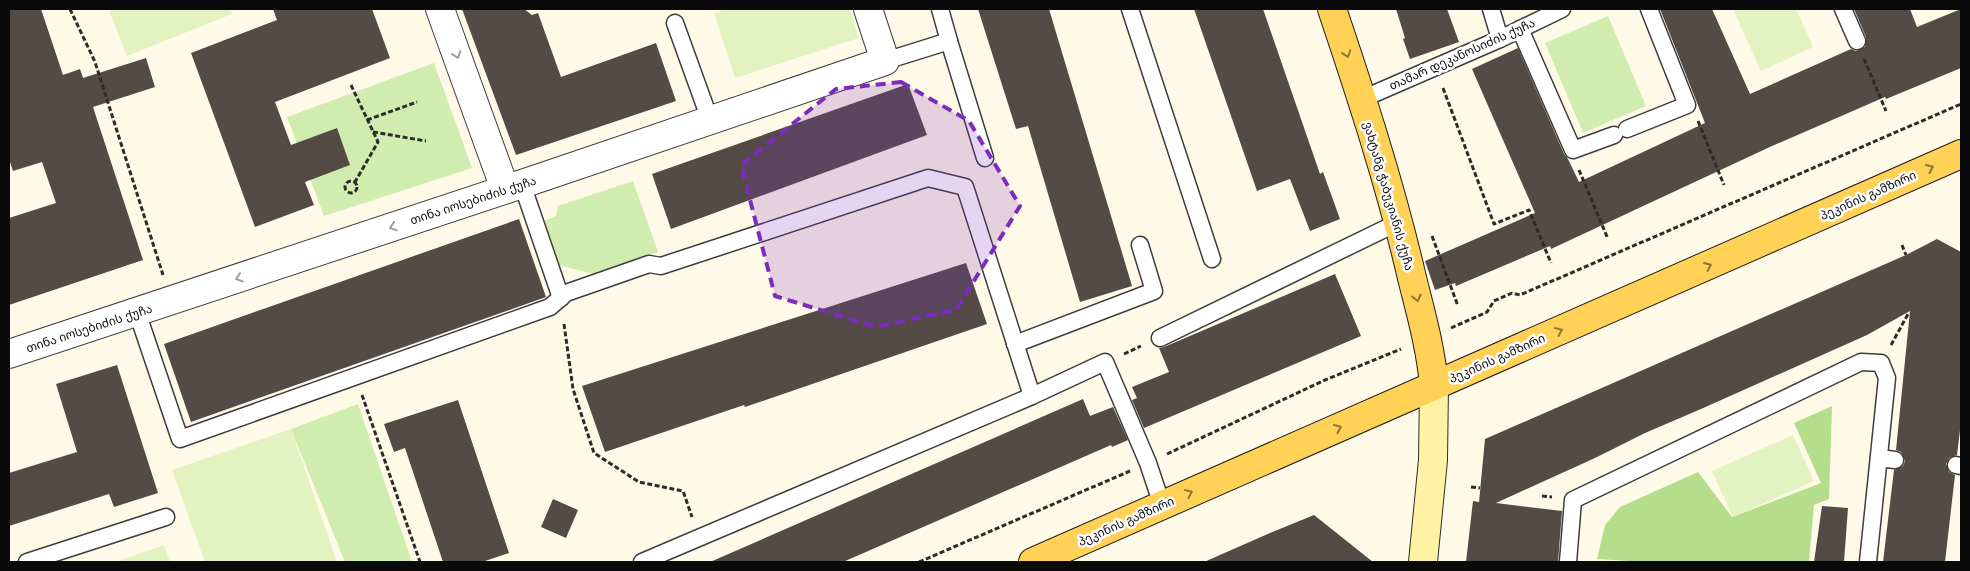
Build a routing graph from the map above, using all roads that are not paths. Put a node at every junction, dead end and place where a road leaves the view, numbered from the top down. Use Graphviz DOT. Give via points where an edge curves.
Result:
graph roads {
  1 [pos="440,9"];
  2 [pos="868,9"];
  3 [pos="940,9"];
  4 [pos="1130,9"];
  5 [pos="1332,9"];
  6 [pos="1491,9"];
  7 [pos="1562,9"];
  8 [pos="1650,9"];
  9 [pos="1843,9"];
  10 [pos="675,23"];
  11 [pos="1520,29"];
  12 [pos="1500,39"];
  13 [pos="1857,41"];
  14 [pos="949,42"];
  15 [pos="885,61"];
  16 [pos="1362,99"];
  17 [pos="710,120"];
  18 [pos="1961,154"];
  19 [pos="985,158"];
  20 [pos="514,186"];
  21 [pos="1399,222"];
  22 [pos="1140,245"];
  23 [pos="1212,259"];
  24 [pos="561,298"];
  25 [pos="137,312"];
  26 [pos="1160,338"];
  27 [pos="1015,344"];
  28 [pos="9,354"];
  29 [pos="1434,386"];
  30 [pos="1032,396"];
  31 [pos="1162,505"];
  32 [pos="166,517"];
  33 [pos="27,562"];
  34 [pos="642,562"];
  35 [pos="1032,562"];
  36 [pos="1423,562"];
  37 [pos="1568,562"];
  38 [pos="1868,562"];
  1 -- 20 [label="street, one-way"];
  2 -- 15 [label="street"];
  3 -- 14 [label="lane"];
  4 -- 23 [label="lane"];
  5 -- 16 [label="main road, ვახტანგ ჭაბუკიანის ქუჩა, one-way"];
  6 -- 12 [label="lane"];
  7 -- 11 [label="lane, თამარ დეკანოსიძის ქუჩა"];
  8 -- 11 [label="lane" via="1687,105 1573,150"];
  9 -- 13 [label="lane"];
  10 -- 17 [label="lane"];
  11 -- 12 [label="lane, თამარ დეკანოსიძის ქუჩა"];
  12 -- 16 [label="lane, თამარ დეკანოსიძის ქუჩა"];
  14 -- 15 [label="lane"];
  14 -- 19 [label="lane"];
  15 -- 17 [label="street, თინა იოსებიძის ქუჩა"];
  16 -- 21 [label="main road, ვახტანგ ჭაბუკიანის ქუჩა"];
  17 -- 20 [label="street, თინა იოსებიძის ქუჩა"];
  29 -- 18 [label="main road, პეკინის გამზირი, one-way"];
  20 -- 24 [label="lane"];
  20 -- 25 [label="street, თინა იოსებიძის ქუჩა, one-way"];
  21 -- 26 [label="lane"];
  21 -- 29 [label="main road, ვახტანგ ჭაბუკიანის ქუჩა, one-way" via="1430,348"];
  22 -- 27 [label="lane" via="1154,290"];
  24 -- 25 [label="lane" via="550,307 180,439"];
  24 -- 27 [label="lane" via="566,293 649,264 661,266 928,178 965,187"];
  25 -- 28 [label="street, თინა იოსებიძის ქუჩა"];
  27 -- 30 [label="lane"];
  31 -- 29 [label="main road, პეკინის გამზირი, one-way"];
  29 -- 36 [label="main road" via="1433,460"];
  30 -- 31 [label="lane" via="1105,362 1148,463"];
  30 -- 34 [label="lane"];
  31 -- 35 [label="main road, პეკინის გამზირი"];
  32 -- 33 [label="lane"];
  37 -- 38 [label="lane" via="1573,500 1861,362 1881,363 1887,378 1887,459"];
}
